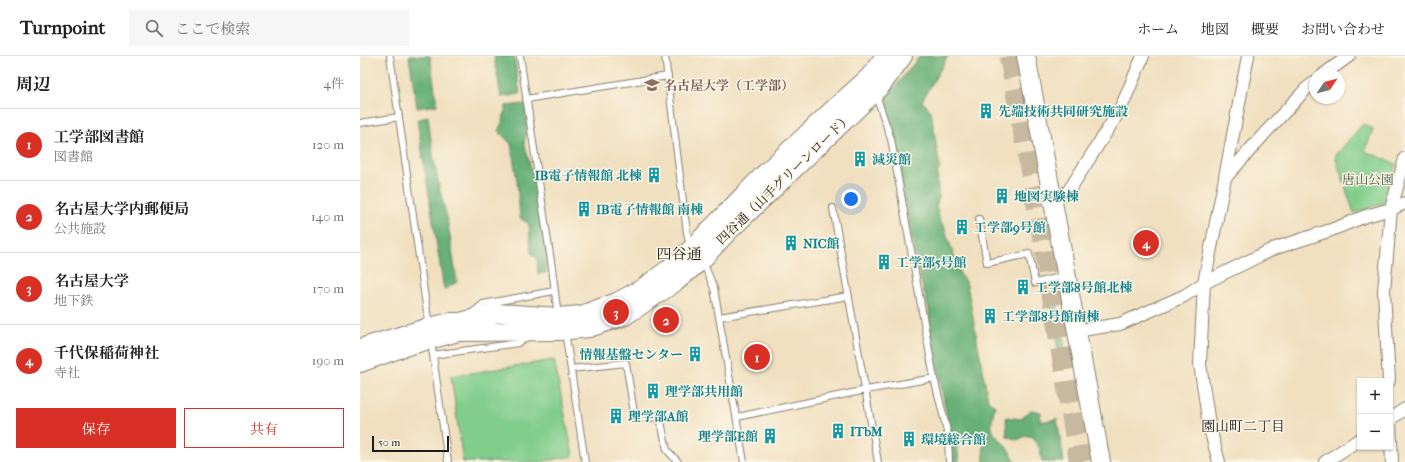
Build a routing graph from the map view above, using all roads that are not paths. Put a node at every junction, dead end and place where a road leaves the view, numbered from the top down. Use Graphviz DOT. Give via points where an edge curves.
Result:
graph roads {
  1 [pos="390,56"];
  2 [pos="520,56"];
  3 [pos="665,56"];
  4 [pos="885,56"];
  5 [pos="903,56"];
  6 [pos="1026,56"];
  7 [pos="1143,56"];
  8 [pos="1248,56"];
  9 [pos="1349,56"];
  10 [pos="1332,68"];
  11 [pos="668,76"];
  12 [pos="881,86"];
  13 [pos="1309,87"];
  14 [pos="526,99"];
  15 [pos="399,117"];
  16 [pos="360,123"];
  17 [pos="1405,158"];
  18 [pos="1225,178"];
  19 [pos="1053,198"];
  20 [pos="1405,203"];
  21 [pos="834,208"];
  22 [pos="1392,209"];
  23 [pos="979,219"];
  24 [pos="696,254"];
  25 [pos="1066,276"];
  26 [pos="1204,283"];
  27 [pos="554,292"];
  28 [pos="849,296"];
  29 [pos="719,317"];
  30 [pos="460,322"];
  31 [pos="561,326"];
  32 [pos="1076,331"];
  33 [pos="431,340"];
  34 [pos="360,348"];
  35 [pos="360,363"];
  36 [pos="571,369"];
  37 [pos="934,378"];
  38 [pos="1389,378"];
  39 [pos="866,390"];
  40 [pos="1405,408"];
  41 [pos="737,417"];
  42 [pos="1393,418"];
  43 [pos="1357,441"];
  44 [pos="1391,450"];
  45 [pos="448,462"];
  46 [pos="585,462"];
  47 [pos="678,462"];
  48 [pos="744,462"];
  49 [pos="878,462"];
  50 [pos="949,462"];
  51 [pos="1101,462"];
  52 [pos="1219,462"];
  53 [pos="1324,462"];
  54 [pos="1392,462"];
  1 -- 15 [label="lane"];
  2 -- 14 [label="lane"];
  3 -- 11 [label="lane"];
  4 -- 24 [label="street" via="869,77 769,169"];
  5 -- 12 [label="street, 四谷通（山手グリーンロード）"];
  6 -- 19 [label="street"];
  7 -- 19 [label="street" via="1120,110 1068,192"];
  8 -- 18 [label="street"];
  9 -- 10 [label="street"];
  11 -- 14 [label="lane"];
  11 -- 24 [label="lane" via="687,233"];
  12 -- 24 [label="street, 四谷通（山手グリーンロード）" via="727,233"];
  12 -- 37 [label="lane" via="878,101 891,139"];
  13 -- 18 [label="street"];
  14 -- 27 [label="lane"];
  15 -- 16 [label="lane"];
  15 -- 33 [label="lane"];
  17 -- 22 [label="street"];
  18 -- 26 [label="street"];
  19 -- 25 [label="street"];
  20 -- 22 [label="street"];
  21 -- 28 [label="lane"];
  22 -- 26 [label="street" via="1274,249"];
  22 -- 38 [label="street" via="1384,290"];
  23 -- 25 [label="lane" via="987,263 1029,254 1035,283"];
  24 -- 29 [label="lane" via="714,288"];
  24 -- 31 [label="street, 四谷通（山手グリーンロード）" via="676,282 625,316 593,328"];
  25 -- 32 [label="street"];
  26 -- 32 [label="street" via="1184,296 1120,324"];
  26 -- 52 [label="street" via="1200,364 1209,425"];
  27 -- 30 [label="lane" via="483,304"];
  27 -- 31 [label="lane"];
  28 -- 29 [label="lane"];
  28 -- 39 [label="lane"];
  29 -- 41 [label="lane"];
  30 -- 31 [label="street" via="497,313"];
  30 -- 33 [label="street" via="451,322"];
  31 -- 33 [label="street, 四谷通（山手グリーンロード）" via="538,330 458,332"];
  31 -- 36 [label="lane"];
  32 -- 51 [label="street"];
  33 -- 34 [label="street"];
  33 -- 35 [label="street, 四谷通（山手グリーンロード）"];
  33 -- 45 [label="lane"];
  36 -- 46 [label="lane"];
  36 -- 47 [label="lane" via="626,363 634,419 660,417 667,450"];
  37 -- 39 [label="lane"];
  37 -- 50 [label="lane" via="948,435"];
  39 -- 41 [label="lane"];
  39 -- 49 [label="lane"];
  40 -- 42 [label="street"];
  41 -- 48 [label="lane"];
  43 -- 53 [label="street"];
  44 -- 54 [label="street"];
}
